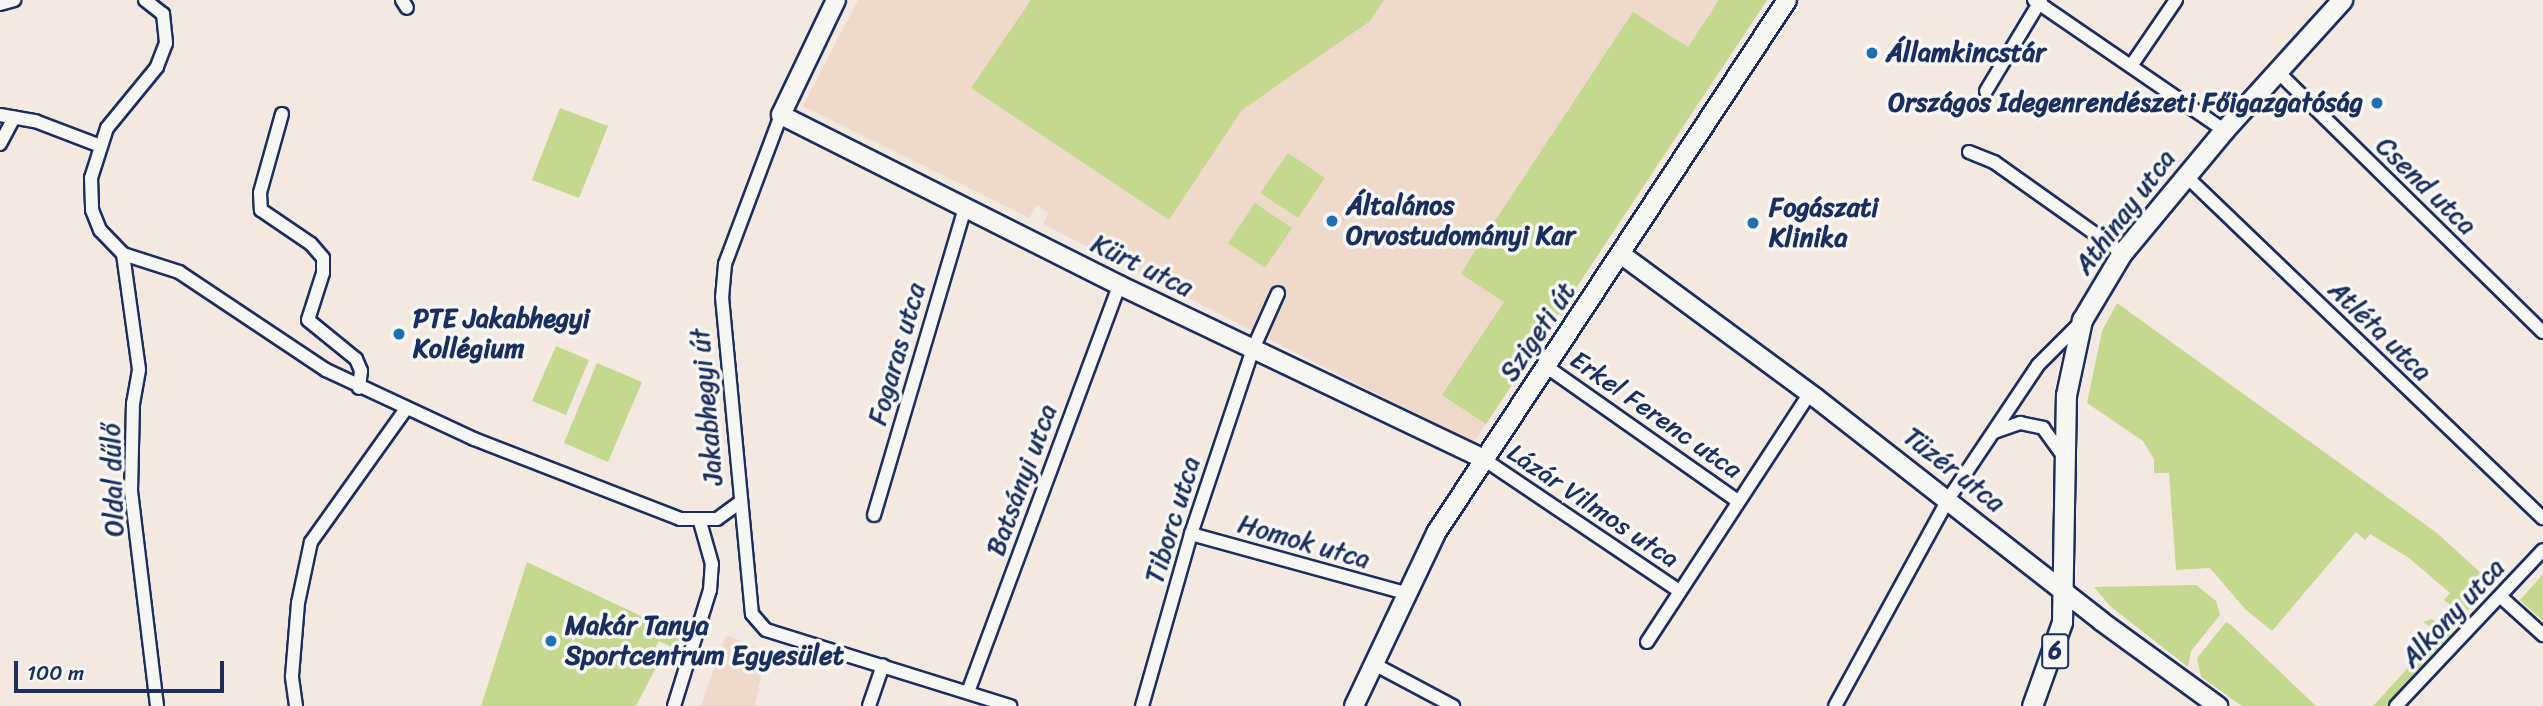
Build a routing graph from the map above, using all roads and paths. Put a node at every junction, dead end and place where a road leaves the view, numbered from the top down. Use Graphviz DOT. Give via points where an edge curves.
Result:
graph roads {
  1 [pos="13,0"];
  2 [pos="145,0"];
  3 [pos="836,0"];
  4 [pos="1787,0"];
  5 [pos="2176,0"];
  6 [pos="2343,0"];
  7 [pos="2038,1"];
  8 [pos="0,4"];
  9 [pos="2131,66"];
  10 [pos="2278,72"];
  11 [pos="1986,91"];
  12 [pos="282,114"];
  13 [pos="781,115"];
  14 [pos="0,116"];
  15 [pos="15,118"];
  16 [pos="2224,130"];
  17 [pos="0,144"];
  18 [pos="98,145"];
  19 [pos="1969,152"];
  20 [pos="2185,176"];
  21 [pos="965,207"];
  22 [pos="1637,230"];
  23 [pos="2122,253"];
  24 [pos="123,254"];
  25 [pos="1622,255"];
  26 [pos="1655,279"];
  27 [pos="1119,285"];
  28 [pos="1278,293"];
  29 [pos="2082,320"];
  30 [pos="2543,332"];
  31 [pos="1253,349"];
  32 [pos="1547,367"];
  33 [pos="359,388"];
  34 [pos="1810,393"];
  35 [pos="405,410"];
  36 [pos="1994,433"];
  37 [pos="1482,458"];
  38 [pos="2065,459"];
  39 [pos="1949,498"];
  40 [pos="1738,501"];
  41 [pos="739,503"];
  42 [pos="874,515"];
  43 [pos="2543,519"];
  44 [pos="700,522"];
  45 [pos="1191,534"];
  46 [pos="2543,550"];
  47 [pos="1679,592"];
  48 [pos="2065,592"];
  49 [pos="1405,593"];
  50 [pos="2501,597"];
  51 [pos="2543,635"];
  52 [pos="1647,642"];
  53 [pos="1372,663"];
  54 [pos="883,666"];
  55 [pos="968,692"];
  56 [pos="157,706"];
  57 [pos="296,706"];
  58 [pos="674,706"];
  59 [pos="869,706"];
  60 [pos="1010,706"];
  61 [pos="1142,706"];
  62 [pos="1354,706"];
  63 [pos="1453,706"];
  64 [pos="1835,706"];
  65 [pos="2032,706"];
  66 [pos="2218,706"];
  67 [pos="2396,706"];
  1 -- 8 [label="street"];
  2 -- 18 [label="street, Jakabhegyi út" via="163,14 166,43 158,67 118,112"];
  3 -- 13 [label="street"];
  4 -- 22 [label="street, Szigeti út"];
  5 -- 9 [label="street"];
  6 -- 10 [label="main road, Athinay utca / 6"];
  7 -- 9 [label="street"];
  7 -- 11 [label="street"];
  9 -- 16 [label="street"];
  10 -- 16 [label="main road, Athinay utca / 6"];
  10 -- 30 [label="street, Csend utca"];
  12 -- 33 [label="street" via="260,193 261,211 312,244 323,258 323,273 308,320 356,359 361,371"];
  13 -- 21 [label="street, Kürt utca"];
  13 -- 41 [label="street, Jakabhegyi út" via="723,280 723,349"];
  14 -- 15 [label="street"];
  15 -- 17 [label="street"];
  15 -- 18 [label="street"];
  16 -- 20 [label="main road, Athinay utca / 6"];
  18 -- 24 [label="street, Jakabhegyi út" via="91,178 92,209 100,230"];
  19 -- 23 [label="street" via="1994,162"];
  20 -- 23 [label="main road, Athinay utca / 6"];
  20 -- 43 [label="street, Atléta utca"];
  21 -- 27 [label="street, Kürt utca"];
  21 -- 42 [label="street, Fogaras utca"];
  22 -- 25 [label="street, Szigeti út"];
  22 -- 26 [label="street, Tüzér utca" via="1638,245"];
  23 -- 29 [label="main road, Athinay utca / 6"];
  24 -- 33 [label="street, Jakabhegyi út" via="179,272"];
  24 -- 56 [label="street, Oldal dűlő" via="139,370 133,402 131,491"];
  25 -- 26 [label="street, Tüzér utca"];
  25 -- 32 [label="street, Szigeti út"];
  26 -- 34 [label="street, Tüzér utca"];
  27 -- 31 [label="street, Kürt utca"];
  27 -- 55 [label="street, Batsányi utca"];
  28 -- 31 [label="street, Tiborc utca"];
  29 -- 36 [label="street" via="2038,365"];
  29 -- 38 [label="main road, Athinay utca / 6" via="2068,378"];
  31 -- 37 [label="street, Kürt utca"];
  31 -- 45 [label="street, Tiborc utca"];
  32 -- 37 [label="street, Szigeti út"];
  32 -- 40 [label="street, Erkel Ferenc utca"];
  33 -- 35 [label="street, Jakabhegyi út"];
  34 -- 39 [label="street, Tüzér utca"];
  34 -- 40 [label="street"];
  35 -- 44 [label="street, Jakabhegyi út" via="680,519"];
  35 -- 57 [label="street" via="311,542 298,603 292,676"];
  36 -- 38 [label="street" via="2020,423 2043,428"];
  36 -- 39 [label="street"];
  37 -- 47 [label="street, Lázár Vilmos utca"];
  37 -- 49 [label="street, Szigeti út"];
  38 -- 48 [label="main road, Athinay utca / 6"];
  39 -- 48 [label="street, Tüzér utca"];
  39 -- 64 [label="street"];
  40 -- 47 [label="street"];
  41 -- 44 [label="street, Jakabhegyi út" via="717,519"];
  41 -- 54 [label="street" via="751,614 766,631"];
  44 -- 58 [label="street" via="712,564 710,590"];
  45 -- 49 [label="street, Homok utca"];
  45 -- 61 [label="street, Tiborc utca"];
  46 -- 50 [label="street, Alkony utca"];
  47 -- 52 [label="street"];
  48 -- 65 [label="main road, 6" via="2053,656"];
  48 -- 66 [label="street, Tüzér utca"];
  49 -- 53 [label="street, Szigeti út"];
  50 -- 51 [label="street"];
  50 -- 67 [label="street, Alkony utca"];
  53 -- 62 [label="street, Szigeti út"];
  53 -- 63 [label="street"];
  54 -- 55 [label="street"];
  54 -- 59 [label="street"];
  55 -- 60 [label="street"];
}
